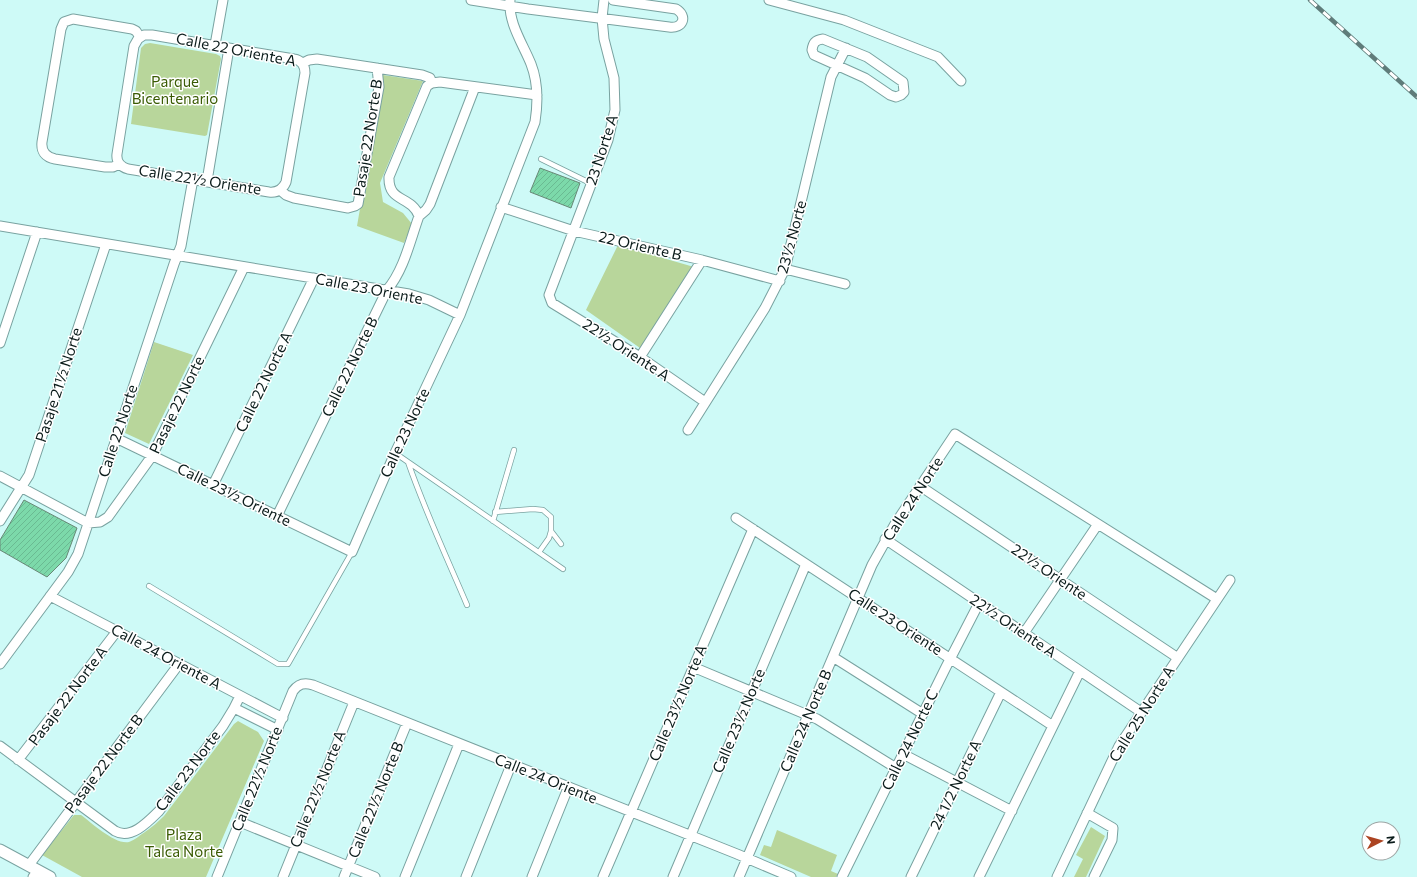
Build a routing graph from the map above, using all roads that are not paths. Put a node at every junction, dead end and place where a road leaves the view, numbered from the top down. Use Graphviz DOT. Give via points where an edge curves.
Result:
graph roads {
  1 [pos="223,0"];
  2 [pos="471,0"];
  3 [pos="604,0"];
  4 [pos="613,0"];
  5 [pos="769,0"];
  6 [pos="510,3"];
  7 [pos="602,18"];
  8 [pos="140,37"];
  9 [pos="215,45"];
  10 [pos="230,48"];
  11 [pos="846,48"];
  12 [pos="302,63"];
  13 [pos="837,64"];
  14 [pos="378,68"];
  15 [pos="961,81"];
  16 [pos="432,83"];
  17 [pos="475,87"];
  18 [pos="537,95"];
  19 [pos="541,159"];
  20 [pos="119,164"];
  21 [pos="193,179"];
  22 [pos="207,181"];
  23 [pos="591,187"];
  24 [pos="280,190"];
  25 [pos="355,206"];
  26 [pos="502,207"];
  27 [pos="419,216"];
  28 [pos="0,226"];
  29 [pos="574,231"];
  30 [pos="37,232"];
  31 [pos="106,244"];
  32 [pos="177,256"];
  33 [pos="702,260"];
  34 [pos="244,267"];
  35 [pos="786,269"];
  36 [pos="314,278"];
  37 [pos="780,281"];
  38 [pos="845,284"];
  39 [pos="387,290"];
  40 [pos="549,295"];
  41 [pos="460,315"];
  42 [pos="0,343"];
  43 [pos="640,358"];
  44 [pos="705,402"];
  45 [pos="688,430"];
  46 [pos="116,438"];
  47 [pos="514,450"];
  48 [pos="395,453"];
  49 [pos="152,456"];
  50 [pos="408,462"];
  51 [pos="0,476"];
  52 [pos="213,485"];
  53 [pos="920,486"];
  54 [pos="21,487"];
  55 [pos="496,512"];
  56 [pos="277,516"];
  57 [pos="736,518"];
  58 [pos="493,521"];
  59 [pos="0,522"];
  60 [pos="88,523"];
  61 [pos="1098,524"];
  62 [pos="753,529"];
  63 [pos="551,530"];
  64 [pos="886,539"];
  65 [pos="561,544"];
  66 [pos="352,552"];
  67 [pos="539,552"];
  68 [pos="806,564"];
  69 [pos="872,565"];
  70 [pos="563,569"];
  71 [pos="1060,579"];
  72 [pos="1230,580"];
  73 [pos="149,586"];
  74 [pos="50,596"];
  75 [pos="858,598"];
  76 [pos="1217,599"];
  77 [pos="979,603"];
  78 [pos="467,605"];
  79 [pos="117,631"];
  80 [pos="1024,633"];
  81 [pos="833,657"];
  82 [pos="950,658"];
  83 [pos="1178,658"];
  84 [pos="0,664"];
  85 [pos="179,664"];
  86 [pos="693,667"];
  87 [pos="1080,670"];
  88 [pos="301,684"];
  89 [pos="752,692"];
  90 [pos="1001,692"];
  91 [pos="240,696"];
  92 [pos="354,702"];
  93 [pos="234,708"];
  94 [pos="1141,712"];
  95 [pos="922,714"];
  96 [pos="808,715"];
  97 [pos="283,718"];
  98 [pos="407,723"];
  99 [pos="1053,726"];
  100 [pos="278,730"];
  101 [pos="459,744"];
  102 [pos="0,746"];
  103 [pos="903,754"];
  104 [pos="18,760"];
  105 [pos="512,765"];
  106 [pos="896,768"];
  107 [pos="957,782"];
  108 [pos="568,788"];
  109 [pos="76,802"];
  110 [pos="1012,811"];
  111 [pos="630,812"];
  112 [pos="1087,813"];
  113 [pos="240,822"];
  114 [pos="690,836"];
  115 [pos="296,845"];
  116 [pos="0,850"];
  117 [pos="747,858"];
  118 [pos="349,866"];
  119 [pos="33,871"];
  120 [pos="50,877"];
  121 [pos="217,877"];
  122 [pos="283,877"];
  123 [pos="344,877"];
  124 [pos="375,877"];
  125 [pos="405,877"];
  126 [pos="466,877"];
  127 [pos="532,877"];
  128 [pos="603,877"];
  129 [pos="672,877"];
  130 [pos="739,877"];
  131 [pos="791,877"];
  132 [pos="842,877"];
  133 [pos="911,877"];
  134 [pos="979,877"];
  135 [pos="1057,877"];
  136 [pos="1094,877"];
  1 -- 9 [label="street"];
  2 -- 6 [label="street"];
  3 -- 7 [label="street, 23 Norte A"];
  4 -- 7 [label="street" via="676,9 683,17 682,22 675,28"];
  5 -- 15 [label="street" via="844,20 938,57"];
  6 -- 7 [label="street"];
  6 -- 18 [label="street" via="512,22 532,66"];
  7 -- 23 [label="street, 23 Norte A" via="604,39 614,78 616,110"];
  8 -- 9 [label="street, Calle 22 Oriente A" via="152,34"];
  8 -- 20 [label="street" via="134,46 116,154"];
  8 -- 20 [label="street, Calle 22½ Oriente" via="136,31 128,28 73,20 64,22 42,142 44,154 51,159 105,167"];
  9 -- 10 [label="street, Calle 22 Oriente A"];
  10 -- 12 [label="street, Calle 22 Oriente A" via="297,59"];
  10 -- 22 [label="street"];
  11 -- 13 [label="street, 23½ Norte"];
  11 -- 13 [label="street" via="823,39 814,42 814,55"];
  11 -- 13 [label="street" via="867,57 903,82 904,92 896,97 890,95 865,78"];
  12 -- 14 [label="street, Calle 22 Oriente A" via="317,59"];
  12 -- 24 [label="street" via="305,73 286,182"];
  13 -- 35 [label="street, 23½ Norte"];
  14 -- 16 [label="street, Calle 22 Oriente A" via="422,75 430,78"];
  14 -- 25 [label="street, Pasaje 22 Norte B" via="379,87 359,200"];
  16 -- 17 [label="street"];
  16 -- 27 [label="street" via="427,86 389,177 393,194 410,203"];
  17 -- 18 [label="street"];
  17 -- 27 [label="street, Calle 22 Norte B" via="430,204"];
  18 -- 26 [label="street" via="535,122"];
  19 -- 23 [label="lane" via="590,183"];
  20 -- 21 [label="street, Calle 22½ Oriente" via="125,168"];
  21 -- 22 [label="street, Calle 22½ Oriente"];
  21 -- 32 [label="street, Calle 22 Norte"];
  22 -- 24 [label="street, Calle 22½ Oriente" via="270,192"];
  23 -- 29 [label="street, 23 Norte A"];
  24 -- 25 [label="street, Calle 22½ Oriente" via="294,198 348,208"];
  26 -- 29 [label="street, 22 Oriente B"];
  26 -- 41 [label="street"];
  27 -- 39 [label="street, Calle 22 Norte B" via="399,272"];
  28 -- 30 [label="street, Calle 23 Oriente"];
  29 -- 33 [label="street, 22 Oriente B"];
  29 -- 40 [label="street, 23 Norte A"];
  30 -- 31 [label="street, Calle 23 Oriente"];
  30 -- 42 [label="street"];
  31 -- 32 [label="street, Calle 23 Oriente"];
  31 -- 54 [label="street, Pasaje 21½ Norte" via="29,475"];
  32 -- 34 [label="street, Calle 23 Oriente"];
  32 -- 46 [label="street, Calle 22 Norte"];
  33 -- 37 [label="street, 22 Oriente B"];
  33 -- 43 [label="street"];
  34 -- 36 [label="street, Calle 23 Oriente"];
  34 -- 49 [label="street, Pasaje 22 Norte"];
  35 -- 37 [label="street, 23½ Norte"];
  35 -- 38 [label="street"];
  36 -- 39 [label="street, Calle 23 Oriente"];
  36 -- 52 [label="street, Calle 22 Norte A"];
  37 -- 44 [label="street, 23½ Norte"];
  39 -- 41 [label="street, Calle 23 Oriente" via="429,300"];
  39 -- 56 [label="street, Calle 22 Norte B"];
  40 -- 43 [label="street, 22½ Oriente A" via="552,303"];
  41 -- 48 [label="street, Calle 23 Norte"];
  43 -- 44 [label="street, 22½ Oriente A"];
  44 -- 45 [label="street, 23½ Norte"];
  46 -- 49 [label="street, Calle 23½ Oriente"];
  46 -- 60 [label="street, Calle 22 Norte"];
  47 -- 55 [label="lane"];
  48 -- 50 [label="lane"];
  48 -- 66 [label="street, Calle 23 Norte"];
  49 -- 52 [label="street, Calle 23½ Oriente"];
  49 -- 60 [label="street, Pasaje 22 Norte" via="108,517 100,522"];
  50 -- 58 [label="lane"];
  50 -- 78 [label="lane" via="419,495"];
  51 -- 54 [label="street"];
  52 -- 56 [label="street, Calle 23½ Oriente"];
  53 -- 61 [label="street, Calle 24 Norte" via="955,434"];
  53 -- 64 [label="street, Calle 24 Norte"];
  53 -- 71 [label="street, 22½ Oriente"];
  54 -- 59 [label="street, Pasaje 21½ Norte"];
  54 -- 60 [label="street"];
  55 -- 58 [label="lane"];
  55 -- 63 [label="lane" via="543,510 551,516"];
  56 -- 66 [label="street, Calle 23½ Oriente"];
  57 -- 62 [label="street, Calle 23 Oriente"];
  58 -- 67 [label="lane"];
  60 -- 74 [label="street, Calle 22 Norte" via="75,560"];
  61 -- 71 [label="street"];
  61 -- 76 [label="street"];
  62 -- 68 [label="street, Calle 23 Oriente"];
  62 -- 86 [label="street, Calle 23½ Norte A"];
  63 -- 65 [label="lane"];
  63 -- 67 [label="lane" via="549,538"];
  64 -- 69 [label="street, Calle 24 Norte"];
  64 -- 77 [label="street, 22½ Oriente A"];
  66 -- 73 [label="lane" via="288,664 283,665"];
  67 -- 70 [label="lane"];
  68 -- 75 [label="street, Calle 23 Oriente"];
  68 -- 89 [label="street, Calle 23½ Norte"];
  69 -- 75 [label="street, Calle 24 Norte B"];
  71 -- 80 [label="street"];
  71 -- 83 [label="street, 22½ Oriente"];
  72 -- 76 [label="street, Calle 25 Norte A"];
  74 -- 79 [label="street, Calle 24 Oriente A"];
  74 -- 84 [label="street, Calle 22 Norte"];
  75 -- 81 [label="street, Calle 24 Norte B"];
  75 -- 82 [label="street, Calle 23 Oriente"];
  76 -- 83 [label="street, Calle 25 Norte A"];
  77 -- 80 [label="street, 22½ Oriente A"];
  77 -- 82 [label="street, Calle 24 Norte C"];
  79 -- 85 [label="street, Calle 24 Oriente A"];
  79 -- 104 [label="street, Pasaje 22 Norte A"];
  80 -- 87 [label="street, 22½ Oriente A"];
  81 -- 95 [label="street"];
  81 -- 96 [label="street, Calle 24 Norte B"];
  82 -- 90 [label="street, Calle 23 Oriente"];
  82 -- 95 [label="street, Calle 24 Norte C"];
  83 -- 94 [label="street, Calle 25 Norte A"];
  85 -- 91 [label="street, Calle 24 Oriente A"];
  85 -- 109 [label="street, Pasaje 22 Norte B"];
  86 -- 89 [label="street"];
  86 -- 111 [label="street, Calle 23½ Norte A"];
  87 -- 94 [label="street, 22½ Oriente A"];
  87 -- 99 [label="street"];
  88 -- 92 [label="street, Calle 24 Oriente" via="313,685"];
  88 -- 97 [label="street, Calle 22½ Norte" via="293,691"];
  89 -- 96 [label="street"];
  89 -- 114 [label="street, Calle 23½ Norte"];
  90 -- 99 [label="street, Calle 23 Oriente"];
  90 -- 107 [label="street, 24 1/2 Norte A"];
  91 -- 93 [label="street, Calle 23 Norte"];
  91 -- 97 [label="street, Calle 24 Oriente A"];
  92 -- 98 [label="street, Calle 24 Oriente"];
  92 -- 115 [label="street, Calle 22½ Norte A"];
  93 -- 100 [label="street"];
  93 -- 109 [label="street, Calle 23 Norte" via="158,812 132,832 115,832"];
  94 -- 112 [label="street, Calle 25 Norte A" via="1119,746"];
  95 -- 103 [label="street, Calle 24 Norte C"];
  96 -- 106 [label="street"];
  96 -- 117 [label="street, Calle 24 Norte B"];
  97 -- 100 [label="street, Calle 22½ Norte"];
  98 -- 101 [label="street, Calle 24 Oriente"];
  98 -- 118 [label="street, Calle 22½ Norte B"];
  99 -- 110 [label="street"];
  100 -- 113 [label="street, Calle 22½ Norte"];
  101 -- 105 [label="street, Calle 24 Oriente"];
  101 -- 125 [label="street"];
  102 -- 104 [label="street"];
  103 -- 106 [label="street, Calle 24 Norte C"];
  103 -- 107 [label="street"];
  104 -- 109 [label="street"];
  105 -- 108 [label="street, Calle 24 Oriente"];
  105 -- 126 [label="street"];
  106 -- 132 [label="street, Calle 24 Norte C"];
  107 -- 110 [label="street"];
  107 -- 133 [label="street, 24 1/2 Norte A"];
  108 -- 111 [label="street, Calle 24 Oriente"];
  108 -- 127 [label="street"];
  109 -- 119 [label="street, Pasaje 22 Norte B"];
  110 -- 134 [label="street"];
  111 -- 114 [label="street, Calle 24 Oriente"];
  111 -- 128 [label="street, Calle 23½ Norte A"];
  112 -- 135 [label="street, Calle 25 Norte A"];
  112 -- 136 [label="street" via="1113,828 1112,840"];
  113 -- 115 [label="street"];
  113 -- 121 [label="street, Calle 22½ Norte"];
  114 -- 117 [label="street, Calle 24 Oriente"];
  114 -- 129 [label="street, Calle 23½ Norte"];
  115 -- 118 [label="street"];
  115 -- 122 [label="street, Calle 22½ Norte A"];
  116 -- 119 [label="street"];
  117 -- 130 [label="street, Calle 24 Norte B"];
  117 -- 131 [label="street, Calle 24 Oriente"];
  118 -- 123 [label="street, Calle 22½ Norte B"];
  118 -- 124 [label="street"];
  119 -- 120 [label="street"];
}
